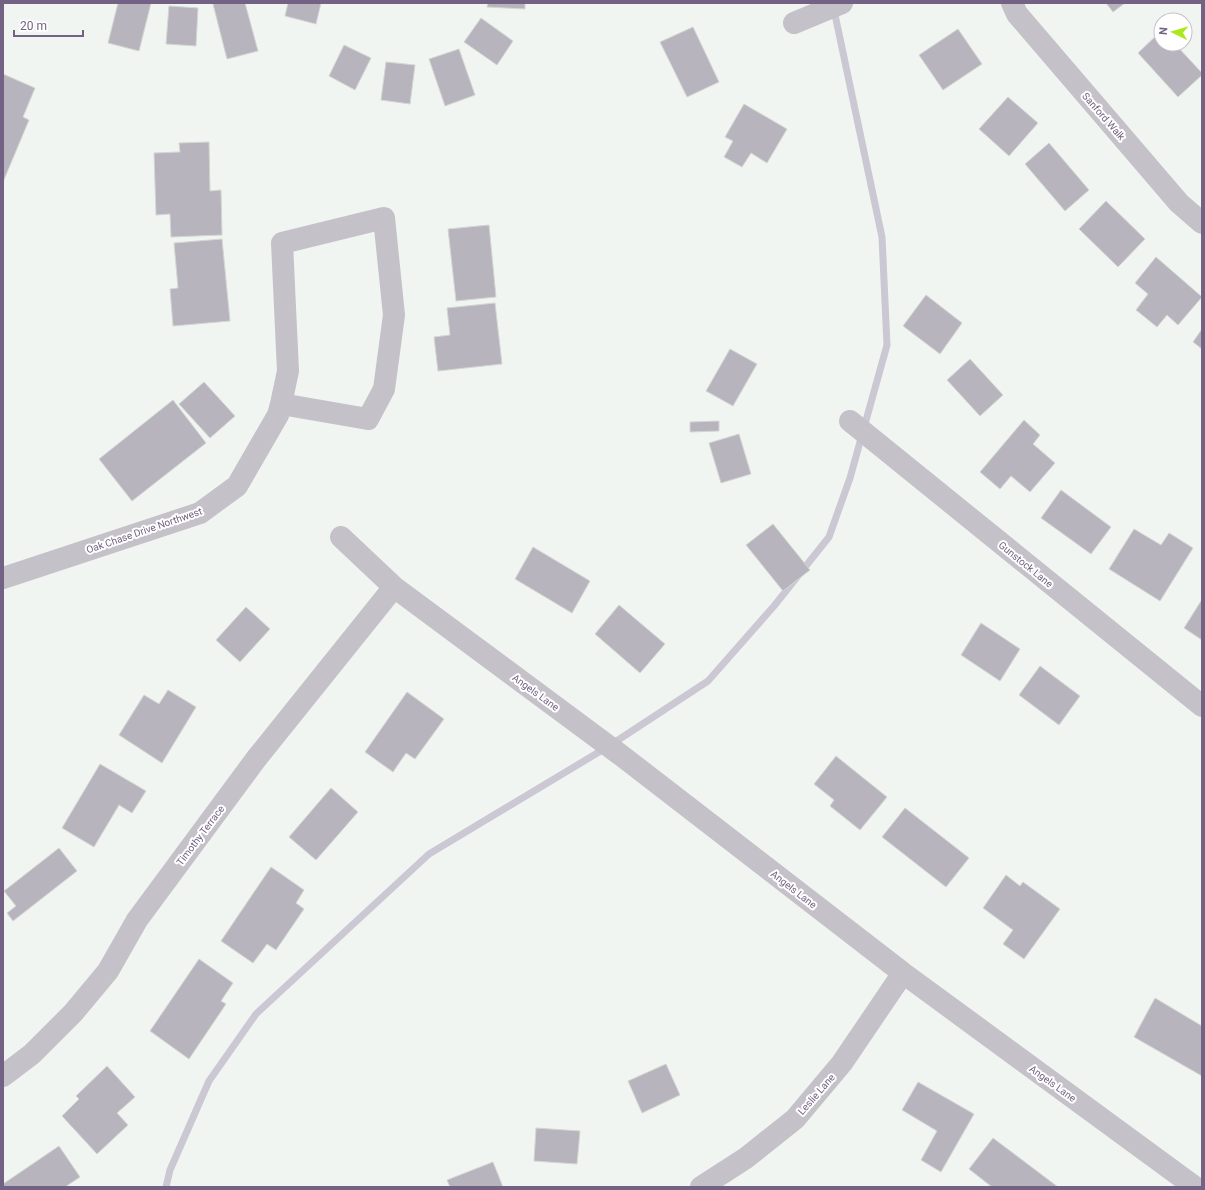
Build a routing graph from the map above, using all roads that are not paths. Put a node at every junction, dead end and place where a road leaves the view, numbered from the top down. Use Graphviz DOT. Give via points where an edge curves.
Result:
graph roads {
  1 [pos="842,3"];
  2 [pos="1012,3"];
  3 [pos="794,22"];
  4 [pos="1202,223"];
  5 [pos="281,404"];
  6 [pos="850,421"];
  7 [pos="341,538"];
  8 [pos="3,578"];
  9 [pos="394,587"];
  10 [pos="1202,706"];
  11 [pos="903,973"];
  12 [pos="3,1076"];
  13 [pos="701,1187"];
  14 [pos="1195,1187"];
  1 -- 3 [label="street"];
  2 -- 4 [label="street, Sanford Walk" via="1017,14 1169,192"];
  5 -- 5 [label="street, Oak Chase Drive Northwest" via="288,371 282,242 384,218 394,315 384,389 368,419"];
  5 -- 8 [label="street, Oak Chase Drive Northwest" via="278,414 237,486 200,513"];
  6 -- 10 [label="street, Gunstock Lane"];
  7 -- 9 [label="street, Angels Lane"];
  9 -- 11 [label="street, Angels Lane" via="622,756"];
  9 -- 12 [label="street, Timothy Terrace" via="251,765 137,920 108,971 73,1013 32,1054"];
  11 -- 13 [label="street, Leslie Lane" via="842,1063 795,1119 746,1158"];
  11 -- 14 [label="street, Angels Lane"];
}
